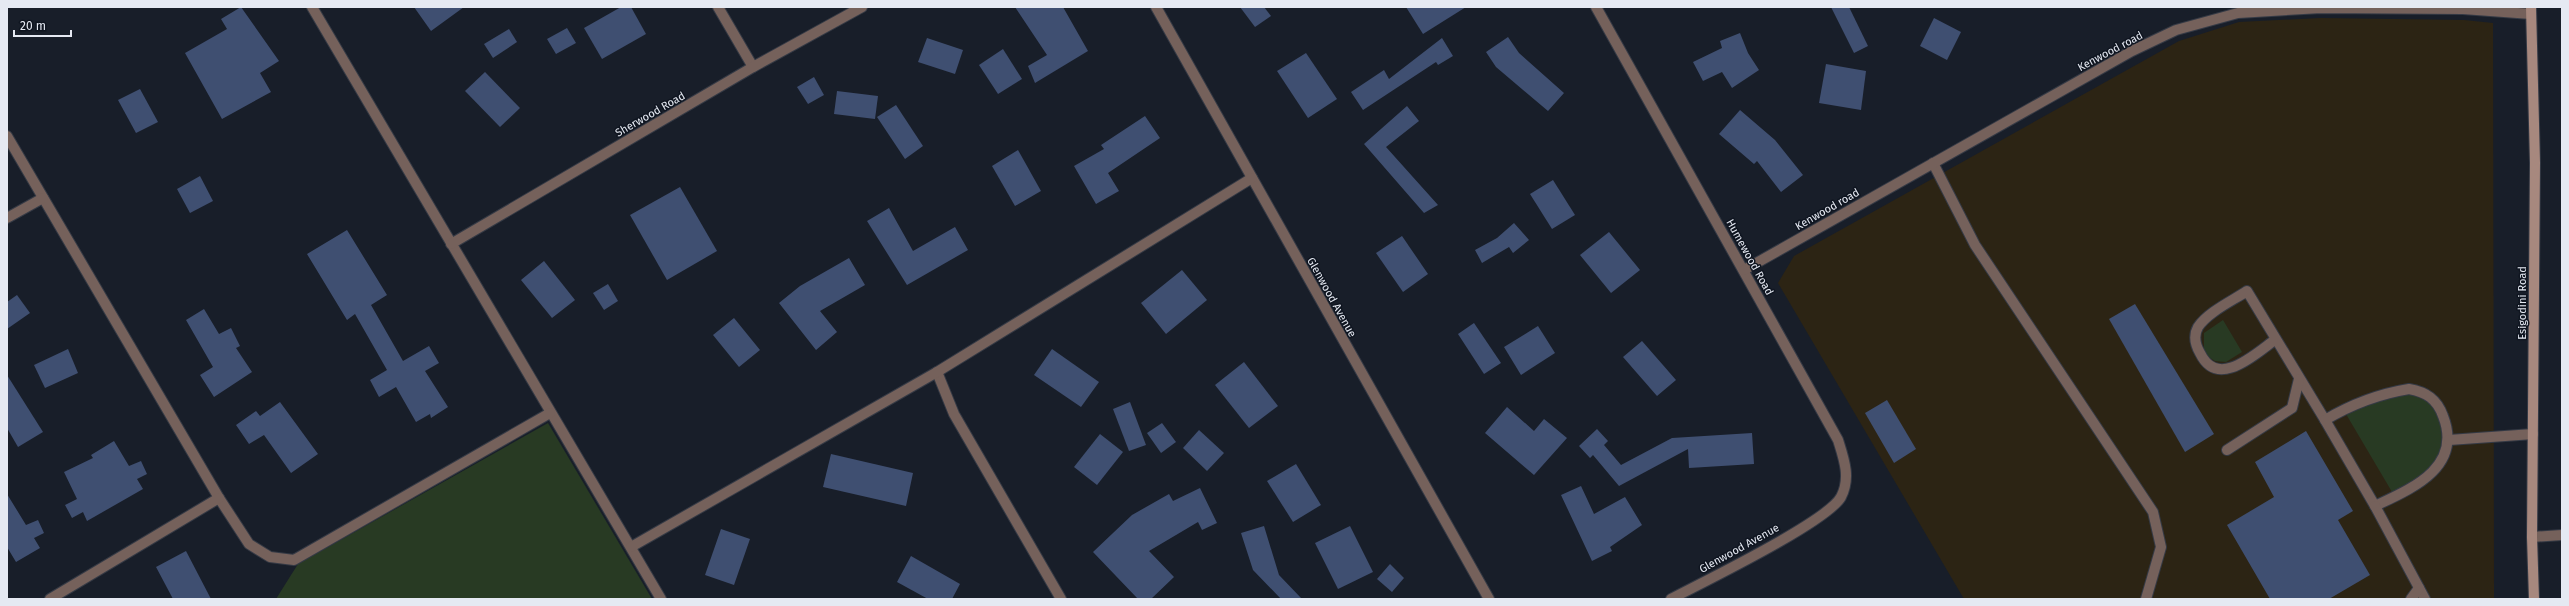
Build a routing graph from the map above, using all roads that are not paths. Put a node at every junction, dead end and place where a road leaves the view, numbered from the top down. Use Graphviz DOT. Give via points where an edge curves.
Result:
graph roads {
  1 [pos="312,7"];
  2 [pos="718,7"];
  3 [pos="862,7"];
  4 [pos="1156,7"];
  5 [pos="1596,7"];
  6 [pos="2464,8"];
  7 [pos="2531,11"];
  8 [pos="753,67"];
  9 [pos="7,136"];
  10 [pos="1933,163"];
  11 [pos="1252,178"];
  12 [pos="43,198"];
  13 [pos="7,218"];
  14 [pos="451,244"];
  15 [pos="1744,270"];
  16 [pos="2276,339"];
  17 [pos="937,372"];
  18 [pos="2299,379"];
  19 [pos="550,413"];
  20 [pos="2325,420"];
  21 [pos="2533,434"];
  22 [pos="2449,440"];
  23 [pos="2227,450"];
  24 [pos="219,498"];
  25 [pos="2375,506"];
  26 [pos="1818,519"];
  27 [pos="2562,535"];
  28 [pos="2532,537"];
  29 [pos="631,547"];
  30 [pos="2419,588"];
  31 [pos="50,599"];
  32 [pos="661,599"];
  33 [pos="1061,599"];
  34 [pos="1489,599"];
  35 [pos="1671,599"];
  36 [pos="2146,599"];
  37 [pos="2410,599"];
  38 [pos="2425,599"];
  39 [pos="2534,599"];
  1 -- 14 [label="street"];
  2 -- 8 [label="street"];
  3 -- 8 [label="street, Sherwood Road"];
  4 -- 11 [label="street, Glenwood Avenue"];
  5 -- 15 [label="street, Humewood Road"];
  6 -- 7 [label="street, Kenwood road"];
  6 -- 10 [label="street, Kenwood road" via="2320,8 2238,13 2176,30 2132,51"];
  7 -- 21 [label="main road, Esigodini Road" via="2535,163"];
  8 -- 14 [label="street, Sherwood Road"];
  9 -- 12 [label="street"];
  10 -- 15 [label="street, Kenwood road"];
  10 -- 36 [label="street" via="1975,245 2153,512 2161,547"];
  11 -- 17 [label="street"];
  11 -- 34 [label="street, Glenwood Avenue"];
  12 -- 13 [label="street"];
  12 -- 24 [label="street"];
  14 -- 19 [label="street"];
  15 -- 26 [label="street, Humewood Road" via="1838,440 1846,466 1841,497"];
  16 -- 16 [label="street" via="2234,368 2218,370 2203,360 2195,344 2198,328 2206,318 2247,291"];
  16 -- 18 [label="street"];
  17 -- 29 [label="street"];
  17 -- 33 [label="street" via="954,414"];
  18 -- 20 [label="street"];
  18 -- 23 [label="street" via="2292,408"];
  19 -- 24 [label="street" via="294,560 270,557 248,544"];
  19 -- 29 [label="street"];
  20 -- 22 [label="street" via="2350,405 2378,394 2409,389 2425,392 2435,401 2447,425"];
  20 -- 25 [label="street"];
  21 -- 22 [label="street"];
  21 -- 28 [label="main road, Esigodini Road"];
  22 -- 25 [label="street" via="2444,456 2430,477"];
  24 -- 31 [label="street"];
  25 -- 30 [label="street"];
  26 -- 35 [label="street, Glenwood Avenue"];
  27 -- 28 [label="street"];
  28 -- 39 [label="main road, Esigodini Road"];
  29 -- 32 [label="street"];
  30 -- 37 [label="street"];
  30 -- 38 [label="street"];
}
